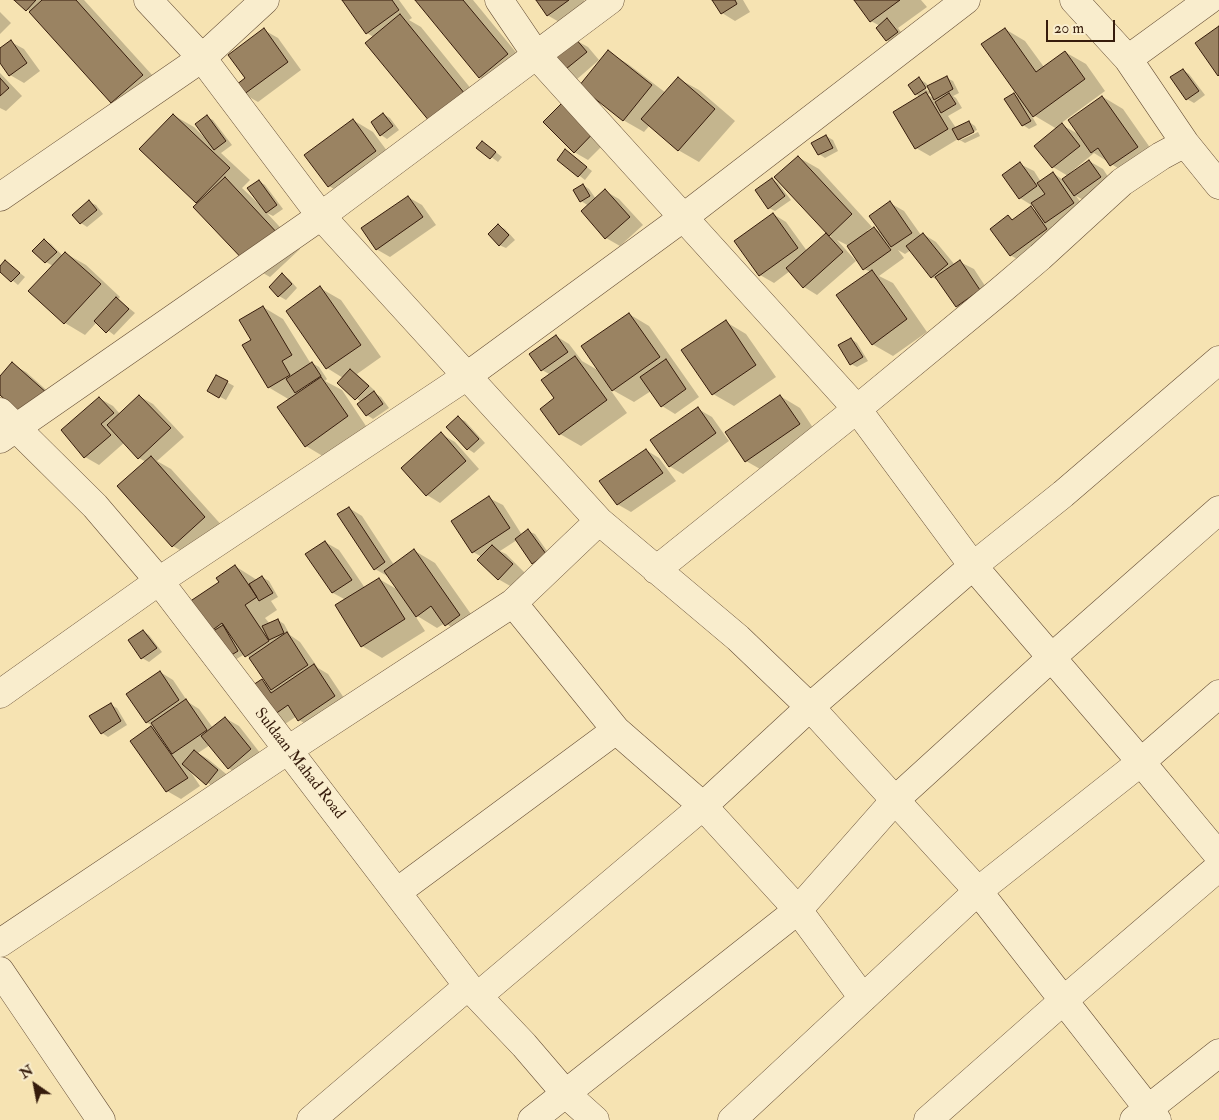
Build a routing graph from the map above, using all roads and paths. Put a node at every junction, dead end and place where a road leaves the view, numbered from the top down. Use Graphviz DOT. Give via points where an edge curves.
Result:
graph roads {
  1 [pos="148,0"];
  2 [pos="265,0"];
  3 [pos="499,0"];
  4 [pos="610,0"];
  5 [pos="966,0"];
  6 [pos="1074,0"];
  7 [pos="1209,0"];
  8 [pos="536,56"];
  9 [pos="202,58"];
  10 [pos="1128,59"];
  11 [pos="1185,143"];
  12 [pos="1219,185"];
  13 [pos="0,197"];
  14 [pos="321,216"];
  15 [pos="684,217"];
  16 [pos="1219,360"];
  17 [pos="467,376"];
  18 [pos="857,409"];
  19 [pos="5,426"];
  20 [pos="1219,510"];
  21 [pos="599,521"];
  22 [pos="973,566"];
  23 [pos="656,570"];
  24 [pos="159,582"];
  25 [pos="514,603"];
  26 [pos="1051,658"];
  27 [pos="0,694"];
  28 [pos="1219,694"];
  29 [pos="810,707"];
  30 [pos="616,730"];
  31 [pos="288,750"];
  32 [pos="1141,762"];
  33 [pos="895,800"];
  34 [pos="703,806"];
  35 [pos="1219,856"];
  36 [pos="1219,868"];
  37 [pos="978,890"];
  38 [pos="397,892"];
  39 [pos="798,910"];
  40 [pos="0,944"];
  41 [pos="0,971"];
  42 [pos="473,991"];
  43 [pos="863,998"];
  44 [pos="1064,1000"];
  45 [pos="1219,1053"];
  46 [pos="566,1094"];
  47 [pos="1146,1116"];
  48 [pos="101,1120"];
  49 [pos="311,1120"];
  50 [pos="532,1120"];
  51 [pos="595,1120"];
  52 [pos="732,1120"];
  53 [pos="928,1120"];
  1 -- 9 [label="street"];
  2 -- 9 [label="street"];
  3 -- 8 [label="street"];
  4 -- 8 [label="street"];
  5 -- 15 [label="street"];
  6 -- 10 [label="street"];
  7 -- 10 [label="street"];
  8 -- 14 [label="street"];
  8 -- 15 [label="street"];
  9 -- 13 [label="street"];
  9 -- 14 [label="street"];
  10 -- 11 [label="street"];
  11 -- 12 [label="street"];
  11 -- 18 [label="street" via="1122,182 1040,257"];
  14 -- 17 [label="street"];
  14 -- 19 [label="street"];
  15 -- 17 [label="street"];
  15 -- 18 [label="street"];
  16 -- 22 [label="street" via="1063,494"];
  17 -- 21 [label="street"];
  17 -- 24 [label="street"];
  18 -- 22 [label="street"];
  18 -- 23 [label="street"];
  19 -- 24 [label="street, Suldaan Mahad Road" via="95,506"];
  20 -- 26 [label="street"];
  21 -- 23 [label="street"];
  21 -- 25 [label="street"];
  22 -- 26 [label="street"];
  22 -- 29 [label="street"];
  23 -- 29 [label="street" via="738,638"];
  24 -- 27 [label="street"];
  24 -- 31 [label="street, Suldaan Mahad Road"];
  25 -- 30 [label="street"];
  25 -- 31 [label="street"];
  26 -- 32 [label="street"];
  26 -- 33 [label="street"];
  28 -- 32 [label="street"];
  29 -- 33 [label="street"];
  29 -- 34 [label="street"];
  30 -- 34 [label="street"];
  30 -- 38 [label="street"];
  31 -- 38 [label="street, Suldaan Mahad Road"];
  31 -- 40 [label="street"];
  32 -- 35 [label="street"];
  32 -- 37 [label="street"];
  33 -- 37 [label="street"];
  33 -- 39 [label="street"];
  34 -- 39 [label="street"];
  34 -- 42 [label="street"];
  36 -- 44 [label="street"];
  37 -- 43 [label="street"];
  37 -- 44 [label="street"];
  38 -- 42 [label="street, Suldaan Mahad Road"];
  39 -- 43 [label="street"];
  39 -- 46 [label="street"];
  41 -- 48 [label="street"];
  42 -- 46 [label="street, Suldaan Mahad Road"];
  42 -- 49 [label="street"];
  43 -- 52 [label="street"];
  44 -- 47 [label="street"];
  44 -- 53 [label="street"];
  45 -- 47 [label="street"];
  46 -- 50 [label="street"];
  46 -- 51 [label="street, Suldaan Mahad Road"];
}
